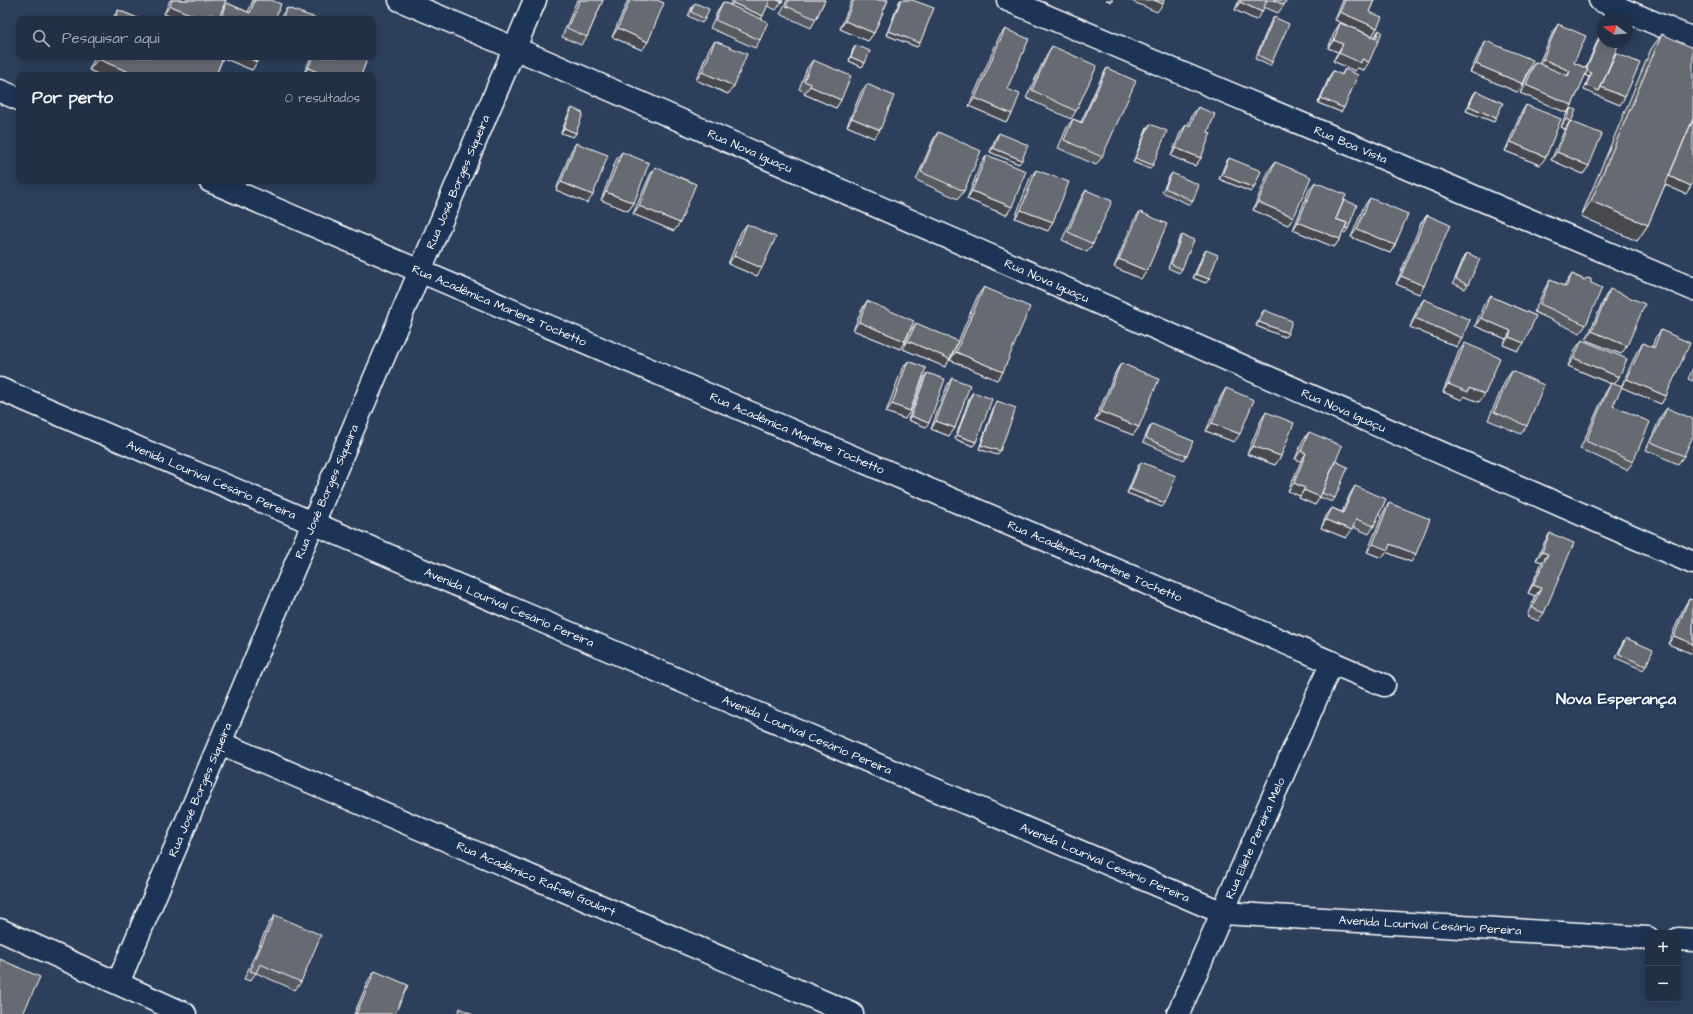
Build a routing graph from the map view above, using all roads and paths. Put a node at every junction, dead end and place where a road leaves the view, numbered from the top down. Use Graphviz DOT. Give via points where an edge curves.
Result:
graph roads {
  1 [pos="400,0"];
  2 [pos="535,0"];
  3 [pos="1008,0"];
  4 [pos="1600,0"];
  5 [pos="1693,39"];
  6 [pos="514,48"];
  7 [pos="0,91"];
  8 [pos="16,98"];
  9 [pos="217,184"];
  10 [pos="420,271"];
  11 [pos="1693,289"];
  12 [pos="0,389"];
  13 [pos="313,523"];
  14 [pos="1693,563"];
  15 [pos="1332,662"];
  16 [pos="1384,685"];
  17 [pos="220,743"];
  18 [pos="1223,913"];
  19 [pos="0,930"];
  20 [pos="1645,938"];
  21 [pos="1681,939"];
  22 [pos="1693,940"];
  23 [pos="118,983"];
  24 [pos="185,1014"];
  25 [pos="852,1014"];
  26 [pos="1178,1014"];
  1 -- 6 [label="street, Rua Nova Iguaçu"];
  2 -- 6 [label="street, Rua José Borges Siqueira"];
  3 -- 11 [label="street, Rua Boa Vista"];
  4 -- 5 [label="street"];
  6 -- 10 [label="street, Rua José Borges Siqueira"];
  6 -- 14 [label="street, Rua Nova Iguaçu"];
  7 -- 8 [label="street"];
  9 -- 10 [label="street, Rua Acadêmica Marlene Tochetto"];
  10 -- 13 [label="street, Rua José Borges Siqueira"];
  10 -- 15 [label="street, Rua Acadêmica Marlene Tochetto"];
  12 -- 13 [label="street, Avenida Lourival Cesário Pereira"];
  13 -- 17 [label="street, Rua José Borges Siqueira"];
  13 -- 18 [label="street, Avenida Lourival Cesário Pereira"];
  15 -- 16 [label="street, Rua Acadêmica Marlene Tochetto"];
  15 -- 18 [label="street, Rua Eliete Pereira Melo"];
  17 -- 23 [label="street, Rua José Borges Siqueira"];
  17 -- 25 [label="street, Rua Acadêmico Rafael Goulart"];
  18 -- 20 [label="street, Avenida Lourival Cesário Pereira"];
  18 -- 26 [label="street, Rua Eliete Pereira Melo"];
  19 -- 23 [label="street"];
  21 -- 22 [label="street"];
  23 -- 24 [label="street"];
}
